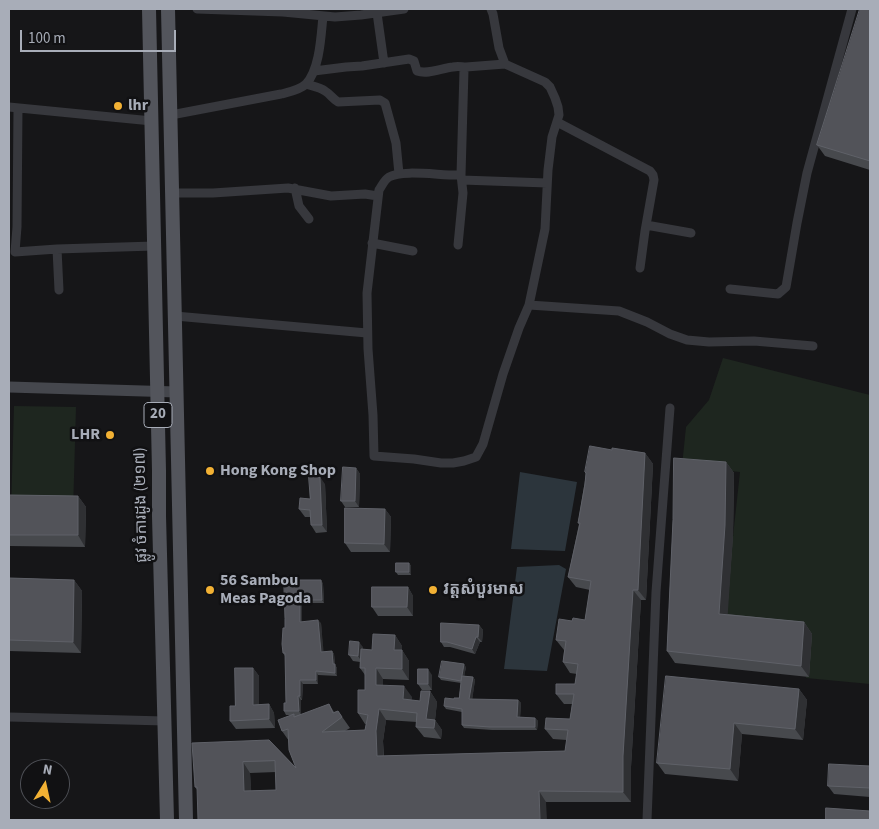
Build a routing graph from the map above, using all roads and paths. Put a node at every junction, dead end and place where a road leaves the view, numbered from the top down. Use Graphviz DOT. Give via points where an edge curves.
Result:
graph roads {
  1 [pos="149,9"];
  2 [pos="168,9"];
  3 [pos="197,9"];
  4 [pos="404,9"];
  5 [pos="490,9"];
  6 [pos="852,9"];
  7 [pos="313,12"];
  8 [pos="377,13"];
  9 [pos="323,16"];
  10 [pos="384,63"];
  11 [pos="505,64"];
  12 [pos="466,67"];
  13 [pos="314,71"];
  14 [pos="306,84"];
  15 [pos="9,108"];
  16 [pos="18,108"];
  17 [pos="171,115"];
  18 [pos="152,121"];
  19 [pos="557,122"];
  20 [pos="399,174"];
  21 [pos="461,178"];
  22 [pos="547,183"];
  23 [pos="295,188"];
  24 [pos="172,193"];
  25 [pos="378,196"];
  26 [pos="309,219"];
  27 [pos="646,225"];
  28 [pos="13,228"];
  29 [pos="691,232"];
  30 [pos="372,243"];
  31 [pos="458,245"];
  32 [pos="154,246"];
  33 [pos="57,249"];
  34 [pos="413,251"];
  35 [pos="12,252"];
  36 [pos="640,268"];
  37 [pos="730,289"];
  38 [pos="60,290"];
  39 [pos="529,304"];
  40 [pos="175,316"];
  41 [pos="368,333"];
  42 [pos="813,346"];
  43 [pos="9,387"];
  44 [pos="158,391"];
  45 [pos="177,392"];
  46 [pos="670,408"];
  47 [pos="9,718"];
  48 [pos="165,721"];
  49 [pos="167,820"];
  50 [pos="186,820"];
  51 [pos="647,820"];
  1 -- 18 [label="main road, ផ្លូវ ចំការដូង (២១៧) / 20"];
  2 -- 17 [label="main road, 20"];
  3 -- 7 [label="street"];
  4 -- 8 [label="street"];
  5 -- 11 [label="street"];
  6 -- 37 [label="street" via="807,173 786,287 778,294"];
  7 -- 9 [label="street"];
  8 -- 9 [label="street"];
  8 -- 10 [label="street"];
  9 -- 13 [label="street"];
  10 -- 12 [label="street" via="411,60 417,71 422,73 454,66"];
  10 -- 13 [label="street"];
  11 -- 12 [label="street"];
  11 -- 19 [label="street" via="550,87 558,107"];
  12 -- 21 [label="street"];
  13 -- 14 [label="street"];
  14 -- 17 [label="street" via="281,94"];
  14 -- 20 [label="street" via="326,92 338,102 380,100 385,103 396,143"];
  15 -- 16 [label="street"];
  16 -- 18 [label="street"];
  16 -- 28 [label="street"];
  17 -- 24 [label="main road, 20"];
  18 -- 32 [label="main road, ផ្លូវ ចំការដូង (២១៧) / 20"];
  19 -- 22 [label="street" via="552,137"];
  19 -- 27 [label="street" via="650,171 654,180"];
  20 -- 21 [label="street"];
  20 -- 25 [label="street" via="388,177"];
  21 -- 22 [label="street"];
  21 -- 31 [label="street" via="463,193"];
  22 -- 39 [label="street" via="545,229"];
  23 -- 24 [label="street"];
  23 -- 25 [label="street" via="331,196"];
  23 -- 26 [label="street" via="299,206"];
  24 -- 40 [label="main road, 20"];
  25 -- 30 [label="street"];
  27 -- 29 [label="street"];
  27 -- 36 [label="street"];
  28 -- 35 [label="street"];
  30 -- 34 [label="street"];
  30 -- 41 [label="street" via="367,293"];
  32 -- 33 [label="street"];
  32 -- 44 [label="main road, ផ្លូវ ចំការដូង (២១៧) / 20"];
  33 -- 35 [label="street"];
  33 -- 38 [label="street"];
  39 -- 41 [label="street" via="503,374 483,444 476,457 464,461 441,463 374,456"];
  39 -- 42 [label="street" via="619,311 687,340"];
  40 -- 41 [label="street"];
  40 -- 45 [label="main road, 20"];
  43 -- 44 [label="street"];
  44 -- 45 [label="street"];
  44 -- 48 [label="main road, ផ្លូវ ចំការដូង (២១៧) / 20"];
  45 -- 50 [label="main road, 20"];
  46 -- 51 [label="street" via="656,592"];
  47 -- 48 [label="street"];
  48 -- 49 [label="main road, ផ្លូវ ចំការដូង (២១៧) / 20"];
}
